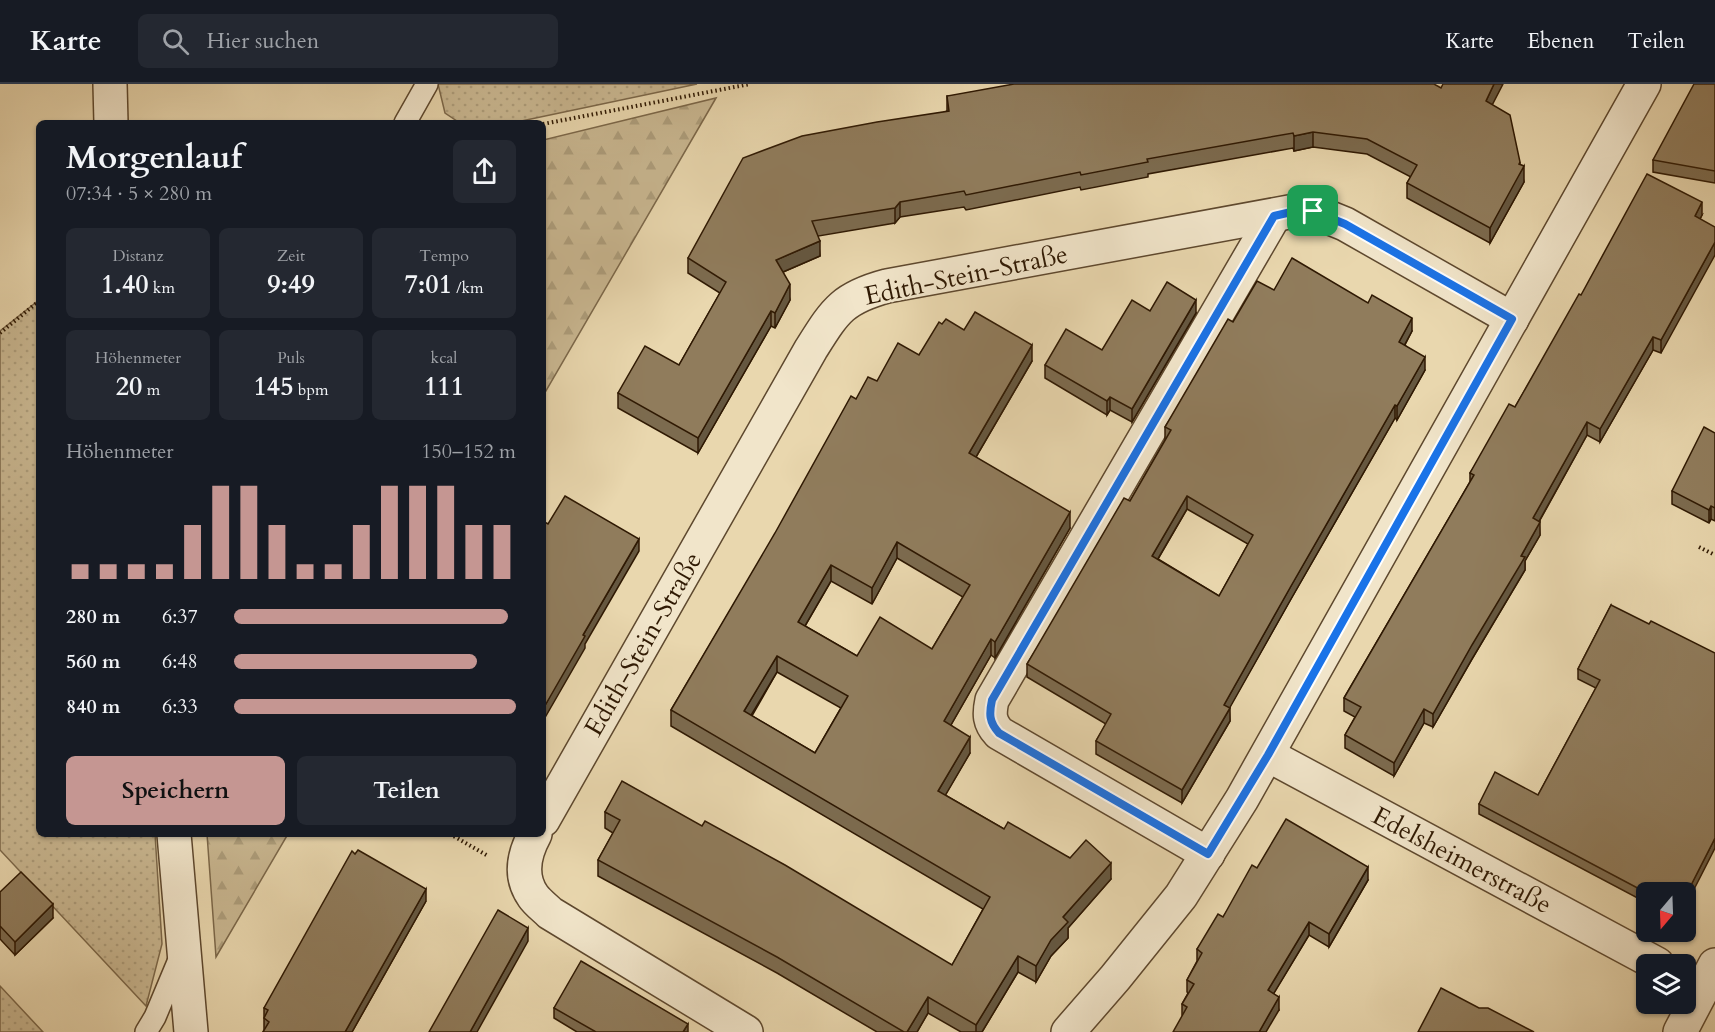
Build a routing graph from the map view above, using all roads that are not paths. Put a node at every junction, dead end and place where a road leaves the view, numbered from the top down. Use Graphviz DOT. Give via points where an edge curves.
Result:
graph roads {
  1 [pos="110,84"];
  2 [pos="427,84"];
  3 [pos="1644,84"];
  4 [pos="111,120"];
  5 [pos="407,120"];
  6 [pos="1274,216"];
  7 [pos="1512,319"];
  8 [pos="1268,755"];
  9 [pos="546,815"];
  10 [pos="174,837"];
  11 [pos="534,837"];
  12 [pos="1208,854"];
  13 [pos="184,949"];
  14 [pos="1638,954"];
  15 [pos="1705,982"];
  16 [pos="146,1032"];
  17 [pos="191,1032"];
  18 [pos="746,1032"];
  19 [pos="1068,1032"];
  20 [pos="1680,1032"];
  1 -- 4 [label="street"];
  2 -- 5 [label="lane"];
  3 -- 7 [label="street"];
  6 -- 7 [label="street, Edith-Stein-Straße" via="1313,211 1345,224"];
  6 -- 9 [label="street, Edith-Stein-Straße" via="887,286 848,301 811,349"];
  6 -- 12 [label="street" via="992,700 989,712 991,725 999,733"];
  7 -- 8 [label="street"];
  8 -- 12 [label="street"];
  8 -- 14 [label="street, Edelsheimerstraße"];
  10 -- 13 [label="street"];
  11 -- 18 [label="street" via="523,861 525,877 532,896 550,913"];
  12 -- 19 [label="street" via="1181,896"];
  13 -- 16 [label="lane"];
  13 -- 17 [label="street"];
  15 -- 20 [label="street"];
}
